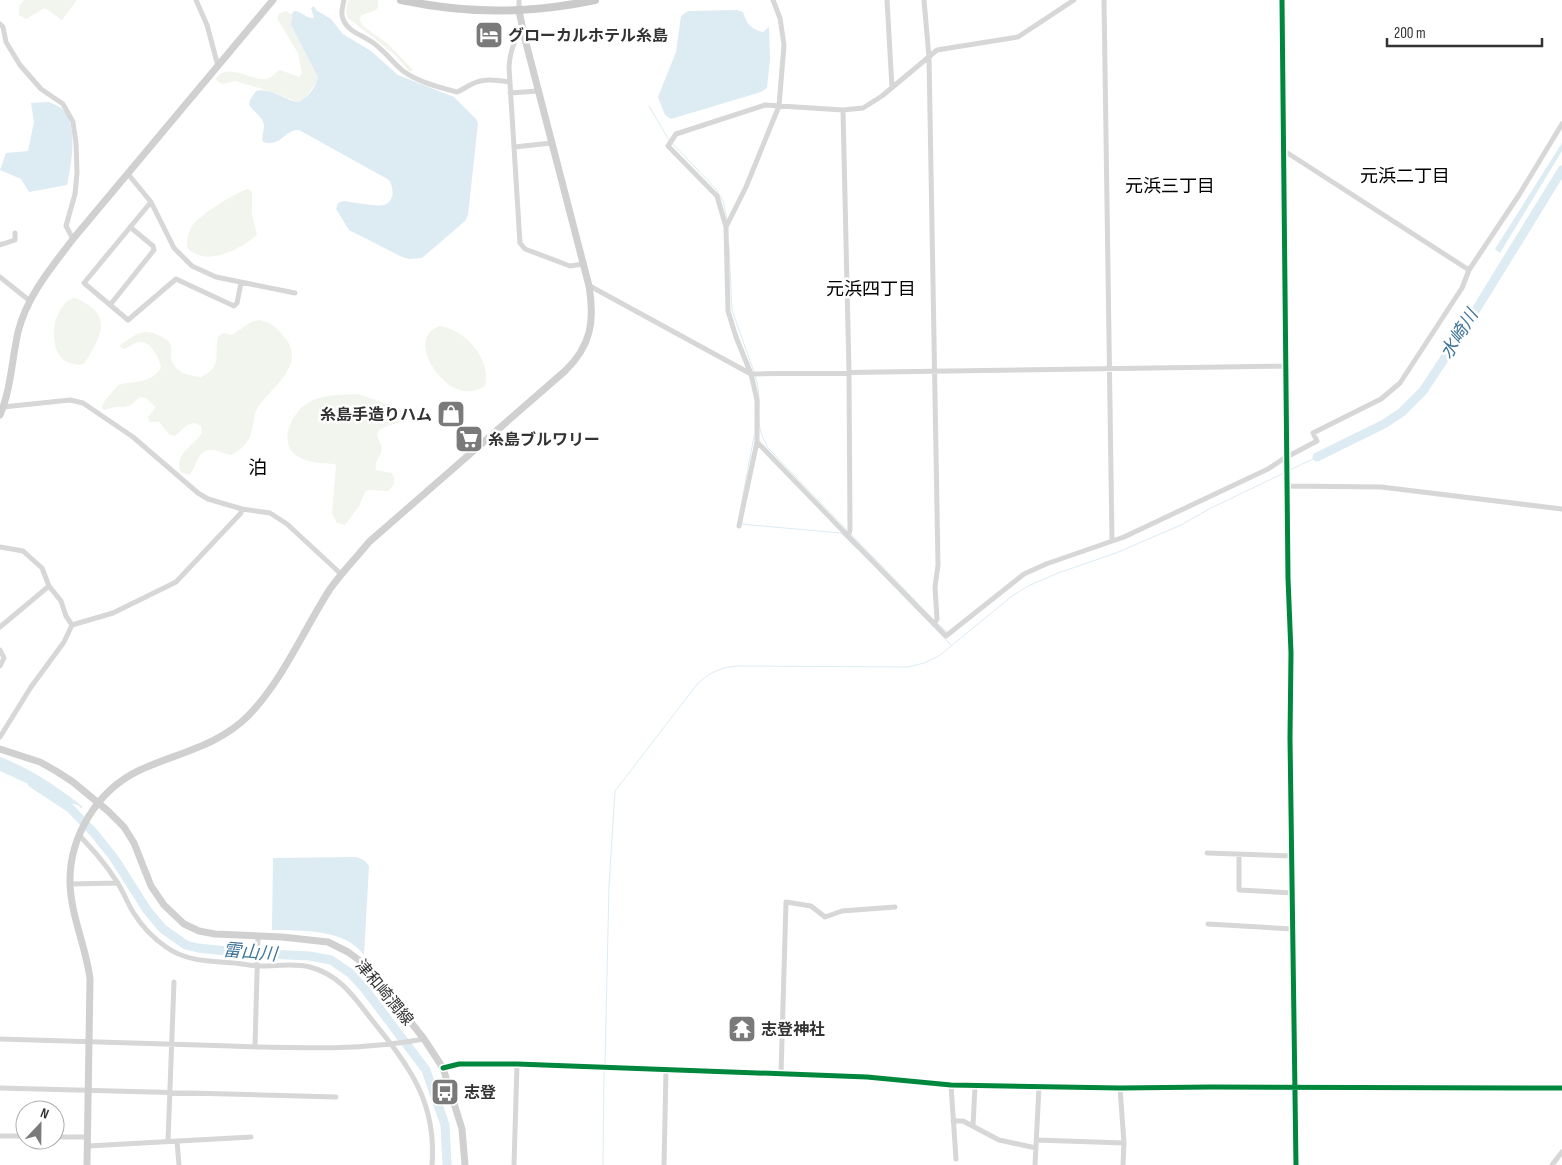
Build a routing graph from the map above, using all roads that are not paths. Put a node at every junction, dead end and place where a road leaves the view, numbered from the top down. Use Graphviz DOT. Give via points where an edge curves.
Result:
graph roads {
  1 [pos="196,0"];
  2 [pos="272,0"];
  3 [pos="344,0"];
  4 [pos="402,0"];
  5 [pos="519,0"];
  6 [pos="595,0"];
  7 [pos="773,0"];
  8 [pos="887,0"];
  9 [pos="924,0"];
  10 [pos="1074,0"];
  11 [pos="1104,0"];
  12 [pos="1282,0"];
  13 [pos="582,1"];
  14 [pos="420,2"];
  15 [pos="519,11"];
  16 [pos="0,24"];
  17 [pos="523,27"];
  18 [pos="929,57"];
  19 [pos="218,66"];
  20 [pos="509,82"];
  21 [pos="892,88"];
  22 [pos="538,91"];
  23 [pos="510,93"];
  24 [pos="779,106"];
  25 [pos="844,110"];
  26 [pos="1562,124"];
  27 [pos="552,143"];
  28 [pos="514,147"];
  29 [pos="1283,152"];
  30 [pos="128,174"];
  31 [pos="151,202"];
  32 [pos="130,227"];
  33 [pos="726,227"];
  34 [pos="15,233"];
  35 [pos="73,239"];
  36 [pos="0,245"];
  37 [pos="583,264"];
  38 [pos="1469,270"];
  39 [pos="0,277"];
  40 [pos="241,283"];
  41 [pos="588,285"];
  42 [pos="295,293"];
  43 [pos="30,301"];
  44 [pos="110,304"];
  45 [pos="1286,366"];
  46 [pos="1109,368"];
  47 [pos="935,371"];
  48 [pos="849,372"];
  49 [pos="753,374"];
  50 [pos="2,411"];
  51 [pos="757,442"];
  52 [pos="1287,457"];
  53 [pos="1288,486"];
  54 [pos="242,508"];
  55 [pos="1562,508"];
  56 [pos="739,524"];
  57 [pos="848,536"];
  58 [pos="1112,541"];
  59 [pos="0,547"];
  60 [pos="341,574"];
  61 [pos="49,586"];
  62 [pos="936,621"];
  63 [pos="72,625"];
  64 [pos="0,627"];
  65 [pos="0,650"];
  66 [pos="0,666"];
  67 [pos="0,736"];
  68 [pos="0,749"];
  69 [pos="97,803"];
  70 [pos="80,833"];
  71 [pos="1207,853"];
  72 [pos="1239,855"];
  73 [pos="1293,856"];
  74 [pos="118,883"];
  75 [pos="70,884"];
  76 [pos="1293,893"];
  77 [pos="895,908"];
  78 [pos="1208,924"];
  79 [pos="1294,929"];
  80 [pos="258,936"];
  81 [pos="257,966"];
  82 [pos="174,982"];
  83 [pos="0,1039"];
  84 [pos="424,1039"];
  85 [pos="88,1041"];
  86 [pos="172,1044"];
  87 [pos="392,1045"];
  88 [pos="255,1047"];
  89 [pos="517,1064"];
  90 [pos="443,1068"];
  91 [pos="666,1070"];
  92 [pos="781,1074"];
  93 [pos="951,1085"];
  94 [pos="975,1086"];
  95 [pos="1039,1087"];
  96 [pos="1295,1087"];
  97 [pos="0,1088"];
  98 [pos="1120,1088"];
  99 [pos="1562,1088"];
  100 [pos="89,1090"];
  101 [pos="170,1092"];
  102 [pos="336,1097"];
  103 [pos="953,1121"];
  104 [pos="973,1126"];
  105 [pos="0,1136"];
  106 [pos="15,1136"];
  107 [pos="251,1136"];
  108 [pos="65,1137"];
  109 [pos="88,1138"];
  110 [pos="1036,1140"];
  111 [pos="168,1141"];
  112 [pos="177,1141"];
  113 [pos="1124,1143"];
  114 [pos="88,1146"];
  115 [pos="1036,1148"];
  116 [pos="1562,1152"];
  117 [pos="956,1159"];
  118 [pos="88,1165"];
  119 [pos="179,1165"];
  120 [pos="432,1165"];
  121 [pos="465,1165"];
  122 [pos="514,1165"];
  123 [pos="664,1165"];
  124 [pos="1035,1165"];
  125 [pos="1039,1165"];
  126 [pos="1124,1165"];
  127 [pos="1296,1165"];
  128 [pos="1552,1165"];
  1 -- 19 [label="street" via="207,25"];
  2 -- 19 [label="street"];
  3 -- 20 [label="street" via="342,17 346,25 376,44 411,76 456,92 485,80"];
  4 -- 14 [label="main road"];
  5 -- 15 [label="street"];
  6 -- 13 [label="main road"];
  7 -- 24 [label="street" via="780,18 784,45"];
  8 -- 21 [label="street"];
  9 -- 18 [label="street"];
  10 -- 18 [label="street" via="1018,37 937,50"];
  11 -- 46 [label="street"];
  12 -- 29 [label="street"];
  13 -- 15 [label="main road"];
  14 -- 15 [label="main road" via="476,10"];
  15 -- 17 [label="street"];
  16 -- 35 [label="street" via="20,65 42,89 63,104 73,122 77,173 66,226"];
  17 -- 20 [label="street" via="510,52"];
  17 -- 22 [label="street"];
  18 -- 21 [label="street"];
  18 -- 47 [label="street"];
  19 -- 30 [label="street"];
  20 -- 23 [label="street"];
  21 -- 25 [label="street" via="863,108"];
  22 -- 23 [label="street"];
  22 -- 27 [label="street"];
  23 -- 28 [label="street"];
  24 -- 25 [label="street"];
  24 -- 33 [label="street"];
  24 -- 33 [label="street" via="765,105 676,134 668,146 717,196"];
  25 -- 48 [label="street"];
  26 -- 38 [label="street"];
  27 -- 28 [label="street"];
  27 -- 37 [label="street"];
  28 -- 37 [label="street" via="521,246 570,266"];
  29 -- 38 [label="street"];
  29 -- 45 [label="street"];
  30 -- 31 [label="street"];
  30 -- 35 [label="street"];
  31 -- 32 [label="street"];
  31 -- 40 [label="street" via="183,259 206,273"];
  32 -- 44 [label="street" via="154,250"];
  32 -- 44 [label="street" via="84,283"];
  33 -- 49 [label="street" via="728,311"];
  34 -- 36 [label="street" via="16,240"];
  35 -- 43 [label="street" via="44,276"];
  37 -- 41 [label="street"];
  38 -- 52 [label="street" via="1462,288 1400,382 1381,399 1313,433 1317,441"];
  39 -- 43 [label="street"];
  40 -- 42 [label="street"];
  40 -- 44 [label="street" via="236,306 178,279 128,320"];
  41 -- 49 [label="street"];
  41 -- 60 [label="street" via="592,301 591,324 584,347 572,364 381,531"];
  43 -- 50 [label="street" via="18,332"];
  45 -- 46 [label="street"];
  45 -- 52 [label="street"];
  46 -- 47 [label="street"];
  46 -- 58 [label="street"];
  47 -- 48 [label="street"];
  47 -- 62 [label="street"];
  48 -- 49 [label="street"];
  48 -- 57 [label="street"];
  49 -- 51 [label="street"];
  50 -- 54 [label="street" via="70,400 83,404 133,437 198,494"];
  51 -- 56 [label="street"];
  51 -- 57 [label="street"];
  52 -- 53 [label="street"];
  52 -- 58 [label="street" via="1260,473"];
  53 -- 55 [label="street" via="1381,487"];
  53 -- 73 [label="street"];
  54 -- 60 [label="street" via="270,513"];
  54 -- 63 [label="street" via="241,513 176,582 113,613"];
  57 -- 62 [label="street" via="913,606"];
  58 -- 62 [label="street" via="1024,574 948,634"];
  59 -- 61 [label="street" via="25,552 42,568"];
  60 -- 69 [label="street" via="274,683 245,718 206,745 140,770"];
  61 -- 63 [label="street" via="61,601"];
  61 -- 64 [label="street"];
  63 -- 67 [label="street" via="64,642"];
  65 -- 66 [label="street" via="4,658"];
  68 -- 69 [label="street, 津和崎潤線" via="40,762 73,782"];
  69 -- 70 [label="street"];
  69 -- 80 [label="street, 津和崎潤線" via="124,827 141,858 151,886 164,905 184,924 198,931 216,934"];
  70 -- 74 [label="street"];
  70 -- 75 [label="street" via="70,863"];
  71 -- 72 [label="street"];
  72 -- 73 [label="street"];
  72 -- 76 [label="street" via="1239,890"];
  73 -- 76 [label="street"];
  74 -- 75 [label="street"];
  74 -- 81 [label="street" via="139,922 166,947 198,961"];
  75 -- 85 [label="street" via="72,910 88,966"];
  76 -- 79 [label="street"];
  77 -- 92 [label="street" via="842,911 825,917 811,906 786,902"];
  78 -- 79 [label="street"];
  79 -- 96 [label="street"];
  80 -- 81 [label="street"];
  80 -- 84 [label="street, 津和崎潤線" via="328,942 348,952 371,971"];
  81 -- 87 [label="street" via="301,966 336,979 354,996"];
  81 -- 88 [label="street"];
  82 -- 86 [label="street"];
  83 -- 85 [label="street"];
  84 -- 87 [label="street"];
  84 -- 90 [label="street, 津和崎潤線"];
  85 -- 86 [label="street"];
  85 -- 100 [label="street"];
  86 -- 88 [label="street"];
  86 -- 101 [label="street"];
  87 -- 88 [label="street"];
  87 -- 120 [label="street" via="410,1071 425,1105 434,1141"];
  89 -- 90 [label="street" via="459,1064"];
  89 -- 91 [label="street"];
  89 -- 122 [label="street"];
  90 -- 121 [label="street, 津和崎潤線" via="462,1128"];
  91 -- 92 [label="street"];
  91 -- 123 [label="street"];
  92 -- 93 [label="street" via="867,1077"];
  93 -- 94 [label="street"];
  93 -- 103 [label="street"];
  94 -- 95 [label="street"];
  94 -- 104 [label="street"];
  95 -- 98 [label="street"];
  95 -- 110 [label="street"];
  96 -- 98 [label="street"];
  96 -- 99 [label="street"];
  96 -- 127 [label="street"];
  97 -- 100 [label="street"];
  98 -- 113 [label="street"];
  100 -- 101 [label="street"];
  100 -- 109 [label="street"];
  101 -- 102 [label="street"];
  101 -- 111 [label="street"];
  103 -- 104 [label="street"];
  103 -- 117 [label="street"];
  104 -- 115 [label="street" via="1000,1140"];
  105 -- 106 [label="street"];
  107 -- 112 [label="street"];
  108 -- 109 [label="street"];
  109 -- 114 [label="street"];
  110 -- 113 [label="street"];
  110 -- 115 [label="street"];
  111 -- 112 [label="street"];
  111 -- 114 [label="street"];
  112 -- 119 [label="street"];
  113 -- 126 [label="street"];
  114 -- 118 [label="street"];
  115 -- 124 [label="street"];
  116 -- 128 [label="street"];
  124 -- 125 [label="street"];
}
